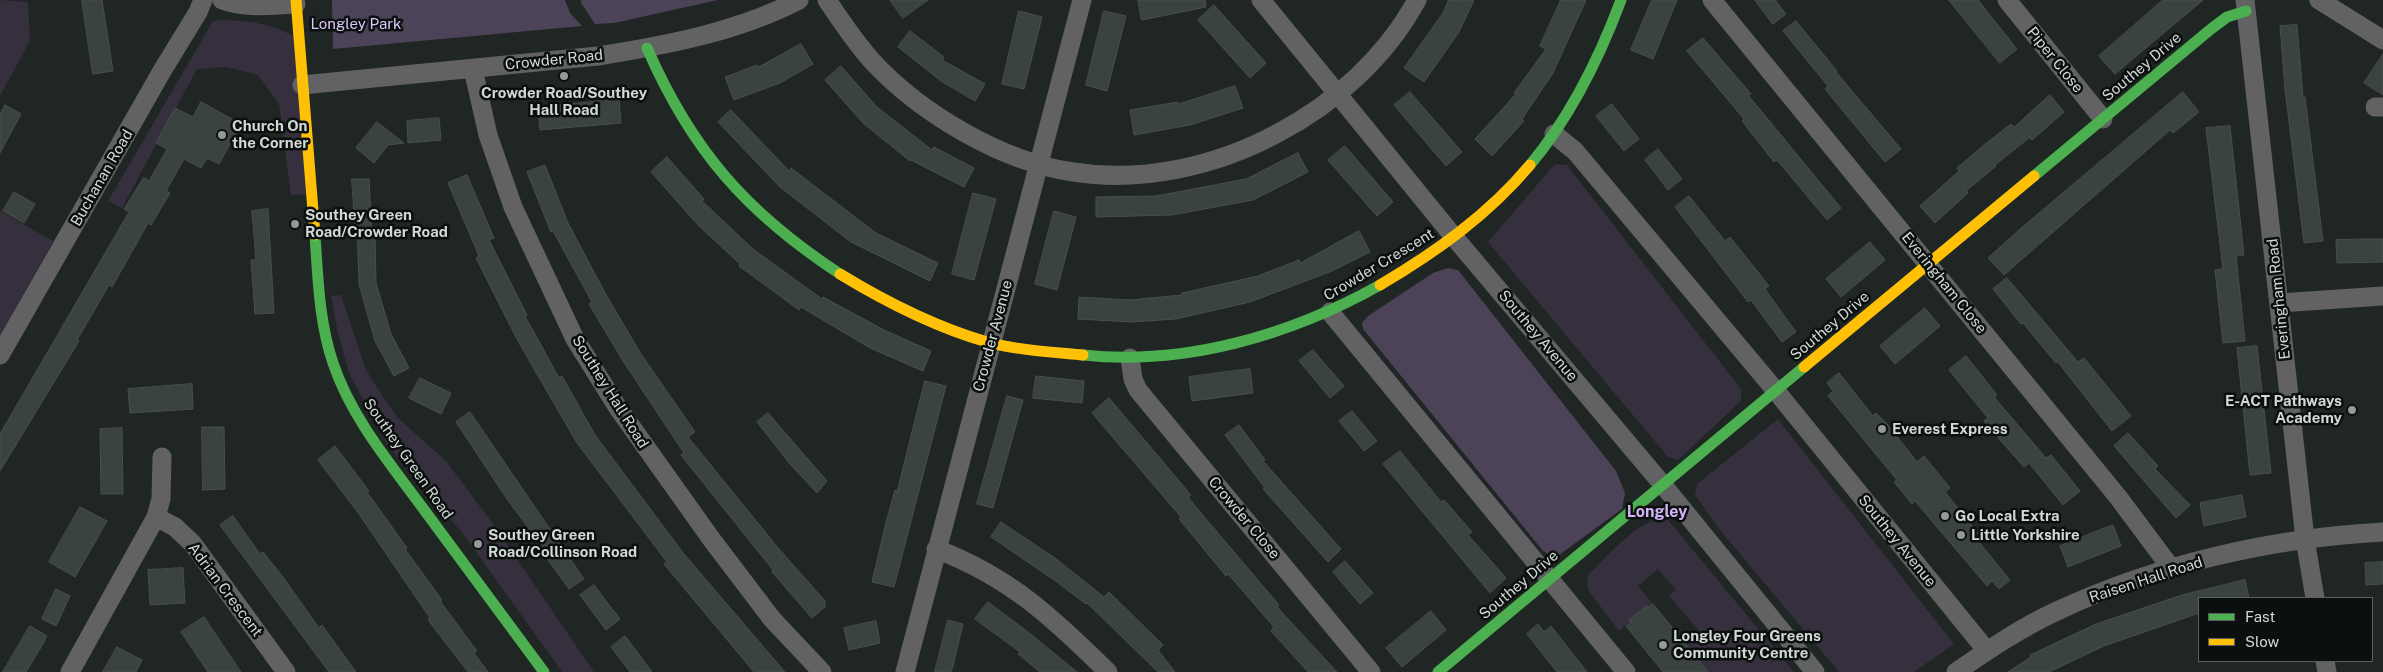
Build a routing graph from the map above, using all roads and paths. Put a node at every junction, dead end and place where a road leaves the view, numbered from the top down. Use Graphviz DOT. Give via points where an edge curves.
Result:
graph roads {
  1 [pos="203,0"];
  2 [pos="222,0"];
  3 [pos="799,0"];
  4 [pos="827,0"];
  5 [pos="1082,0"];
  6 [pos="1262,0"];
  7 [pos="1417,0"];
  8 [pos="1621,0"];
  9 [pos="1712,0"];
  10 [pos="2007,0"];
  11 [pos="2319,0"];
  12 [pos="296,2"];
  13 [pos="2246,6"];
  14 [pos="2383,40"];
  15 [pos="647,48"];
  16 [pos="473,69"];
  17 [pos="302,85"];
  18 [pos="1338,93"];
  19 [pos="2103,119"];
  20 [pos="1554,134"];
  21 [pos="1040,164"];
  22 [pos="1454,237"];
  23 [pos="1929,264"];
  24 [pos="2383,296"];
  25 [pos="2279,303"];
  26 [pos="1330,312"];
  27 [pos="991,342"];
  28 [pos="0,355"];
  29 [pos="1130,358"];
  30 [pos="1776,391"];
  31 [pos="162,456"];
  32 [pos="1663,484"];
  33 [pos="156,517"];
  34 [pos="2383,532"];
  35 [pos="2305,539"];
  36 [pos="936,549"];
  37 [pos="2171,568"];
  38 [pos="1550,579"];
  39 [pos="2315,597"];
  40 [pos="1987,651"];
  41 [pos="70,672"];
  42 [pos="286,672"];
  43 [pos="544,672"];
  44 [pos="822,672"];
  45 [pos="905,672"];
  46 [pos="1108,672"];
  47 [pos="1371,672"];
  48 [pos="1438,672"];
  49 [pos="1626,672"];
  50 [pos="1815,672"];
  51 [pos="1956,672"];
  1 -- 28 [label="street, Buchanan Road"];
  2 -- 12 [label="street" via="261,6"];
  3 -- 15 [label="street, Crowder Road" via="771,14 722,31"];
  4 -- 21 [label="street" via="872,61 934,114 989,145"];
  5 -- 21 [label="street, Crowder Avenue"];
  6 -- 18 [label="street, Southey Avenue"];
  7 -- 18 [label="street" via="1405,22 1371,64"];
  8 -- 20 [label="street, Crowder Crescent" via="1575,101"];
  9 -- 23 [label="street, Everingham Close"];
  10 -- 19 [label="street, Piper Close"];
  11 -- 14 [label="street"];
  12 -- 17 [label="street, Southey Green Road"];
  13 -- 19 [label="street, Southey Drive" via="2227,17"];
  13 -- 25 [label="street, Everingham Road"];
  15 -- 16 [label="street, Crowder Road"];
  15 -- 27 [label="street, Crowder Crescent" via="660,83 685,127 712,164 773,227 819,261 891,304"];
  16 -- 17 [label="street, Crowder Road"];
  16 -- 44 [label="street, Southey Hall Road" via="488,135 513,207 575,339 618,408 700,524 772,619"];
  17 -- 43 [label="street, Southey Green Road" via="319,290 333,363 372,440"];
  18 -- 21 [label="street" via="1299,122 1256,145 1199,165 1154,173 1107,174 1073,172"];
  18 -- 22 [label="street, Southey Avenue"];
  19 -- 23 [label="street, Southey Drive"];
  20 -- 22 [label="street, Crowder Crescent" via="1526,171 1494,204"];
  20 -- 30 [label="street, Southey Avenue" via="1575,151"];
  21 -- 27 [label="street, Crowder Avenue"];
  22 -- 26 [label="street, Crowder Crescent"];
  22 -- 32 [label="street, Southey Avenue"];
  23 -- 30 [label="street, Southey Drive"];
  23 -- 37 [label="street, Everingham Close" via="2118,497"];
  24 -- 25 [label="street"];
  25 -- 35 [label="street, Everingham Road"];
  26 -- 29 [label="street, Crowder Crescent" via="1298,326 1229,345"];
  26 -- 38 [label="street"];
  27 -- 29 [label="street, Crowder Crescent" via="1077,356"];
  27 -- 36 [label="street, Crowder Avenue"];
  29 -- 47 [label="street, Crowder Close" via="1138,390"];
  30 -- 32 [label="street, Southey Drive"];
  30 -- 40 [label="street, Southey Avenue"];
  31 -- 33 [label="street" via="161,499"];
  32 -- 38 [label="street, Southey Drive"];
  32 -- 50 [label="street, Southey Avenue"];
  33 -- 41 [label="street"];
  33 -- 42 [label="street, Adrian Crescent" via="175,527 193,544"];
  34 -- 35 [label="street, Raisen Hall Road"];
  35 -- 37 [label="street, Raisen Hall Road"];
  35 -- 39 [label="street, Everingham Road"];
  36 -- 45 [label="street, Crowder Avenue"];
  36 -- 46 [label="street" via="984,569 1012,588 1055,620"];
  37 -- 40 [label="street, Raisen Hall Road" via="2056,611"];
  38 -- 48 [label="street, Southey Drive"];
  38 -- 49 [label="street"];
  40 -- 51 [label="street, Raisen Hall Road"];
}
